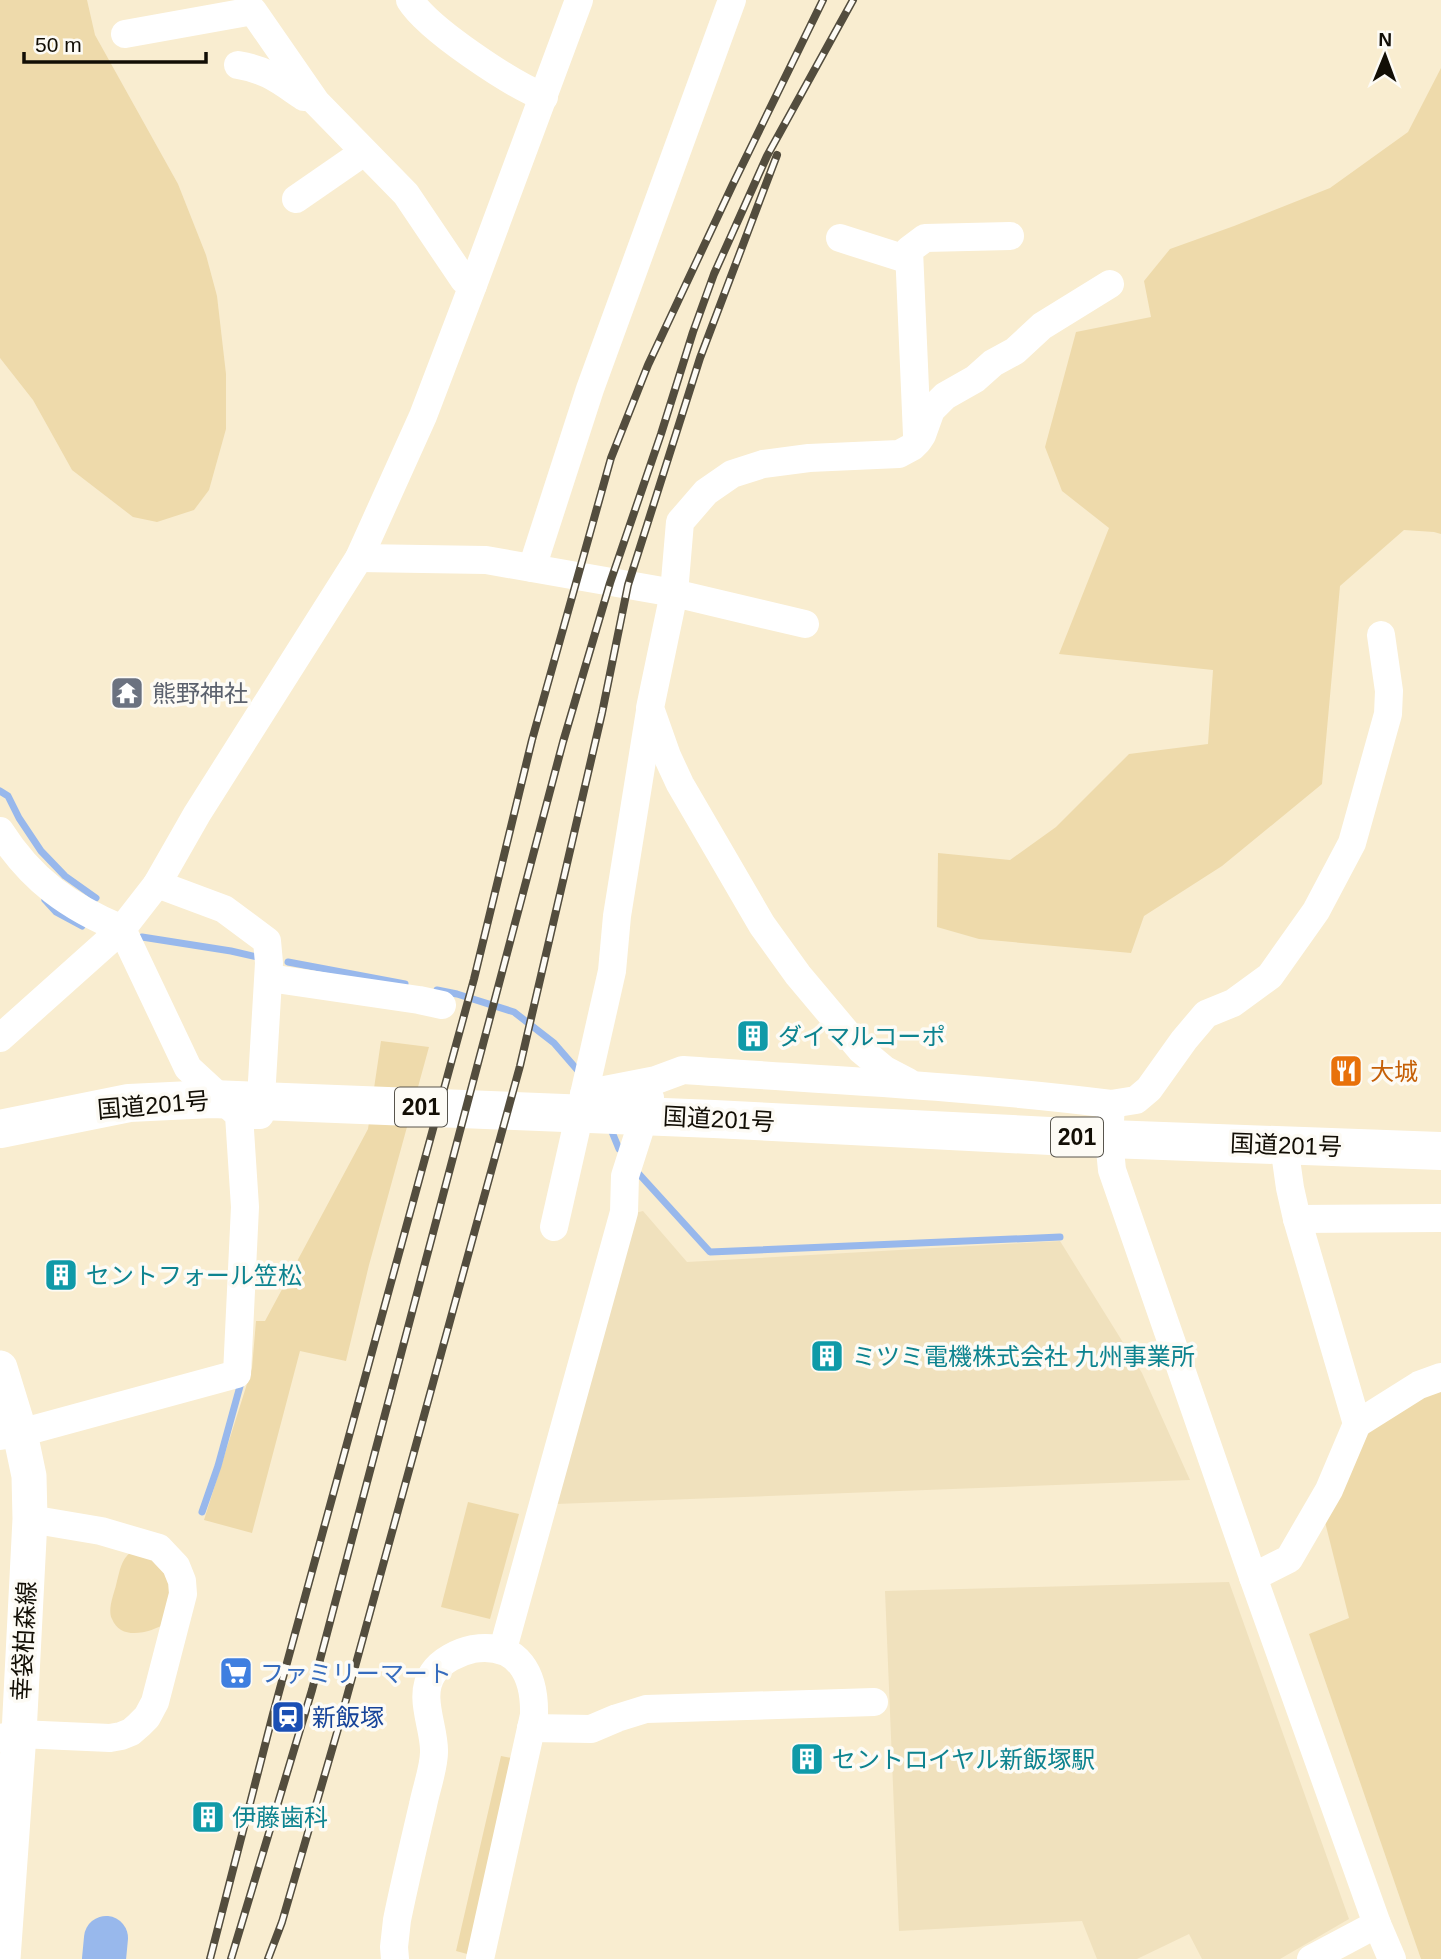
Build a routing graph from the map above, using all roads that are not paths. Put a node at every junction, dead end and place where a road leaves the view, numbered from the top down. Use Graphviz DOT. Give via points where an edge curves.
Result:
graph roads {
  1 [pos="410,0"];
  2 [pos="579,0"];
  3 [pos="732,0"];
  4 [pos="125,34"];
  5 [pos="239,65"];
  6 [pos="544,97"];
  7 [pos="316,102"];
  8 [pos="364,152"];
  9 [pos="296,199"];
  10 [pos="1010,236"];
  11 [pos="840,239"];
  12 [pos="909,260"];
  13 [pos="1110,284"];
  14 [pos="473,285"];
  15 [pos="918,441"];
  16 [pos="359,558"];
  17 [pos="532,568"];
  18 [pos="674,593"];
  19 [pos="805,624"];
  20 [pos="1381,635"];
  21 [pos="650,708"];
  22 [pos="0,831"];
  23 [pos="157,884"];
  24 [pos="122,929"];
  25 [pos="268,978"];
  26 [pos="442,1005"];
  27 [pos="0,1038"];
  28 [pos="656,1080"];
  29 [pos="917,1086"];
  30 [pos="584,1094"];
  31 [pos="239,1115"];
  32 [pos="1110,1121"];
  33 [pos="0,1129"];
  34 [pos="1284,1145"];
  35 [pos="1441,1151"];
  36 [pos="1441,1218"];
  37 [pos="1297,1219"];
  38 [pos="554,1227"];
  39 [pos="0,1368"];
  40 [pos="1441,1377"];
  41 [pos="1357,1424"];
  42 [pos="10,1434"];
  43 [pos="30,1520"];
  44 [pos="1253,1577"];
  45 [pos="503,1649"];
  46 [pos="874,1702"];
  47 [pos="531,1728"];
  48 [pos="9,1736"];
  49 [pos="1377,1924"];
  50 [pos="3,1959"];
  51 [pos="396,1959"];
  52 [pos="480,1959"];
  53 [pos="1311,1959"];
  54 [pos="1392,1959"];
  1 -- 6 [label="street" via="459,46"];
  2 -- 6 [label="street"];
  3 -- 17 [label="street" via="590,389"];
  4 -- 7 [label="street" via="253,11"];
  5 -- 7 [label="street" via="269,73"];
  6 -- 14 [label="street"];
  7 -- 8 [label="street"];
  8 -- 9 [label="street"];
  8 -- 14 [label="street" via="406,194 464,280"];
  10 -- 12 [label="street" via="925,237 909,250"];
  11 -- 12 [label="street"];
  12 -- 15 [label="street"];
  13 -- 15 [label="street" via="945,396 931,410"];
  14 -- 16 [label="street" via="423,416"];
  15 -- 18 [label="street" via="900,454 809,458 732,474 706,492 680,522"];
  16 -- 17 [label="street" via="486,560"];
  16 -- 23 [label="street"];
  17 -- 18 [label="street"];
  18 -- 19 [label="street"];
  18 -- 21 [label="street"];
  20 -- 32 [label="street" via="1388,714 1352,843 1316,911 1270,976 1233,1003 1206,1014 1149,1089"];
  21 -- 29 [label="street" via="680,784 783,955 861,1050 885,1070"];
  21 -- 30 [label="street" via="612,971"];
  22 -- 24 [label="street" via="52,892"];
  23 -- 24 [label="street"];
  23 -- 25 [label="street" via="224,909 267,941"];
  24 -- 27 [label="street"];
  24 -- 31 [label="street" via="188,1068"];
  25 -- 26 [label="street"];
  25 -- 31 [label="street" via="260,1115"];
  28 -- 29 [label="street" via="683,1070"];
  28 -- 30 [label="street"];
  28 -- 45 [label="street" via="625,1176 624,1212"];
  29 -- 32 [label="street" via="1068,1098"];
  30 -- 38 [label="street"];
  31 -- 42 [label="street" via="245,1207 237,1374"];
  32 -- 33 [label="highway, 国道201号 / 201" via="714,1119 212,1099 129,1102"];
  32 -- 34 [label="highway, 国道201号 / 201"];
  32 -- 44 [label="street" via="1112,1170"];
  34 -- 35 [label="highway, 国道201号 / 201"];
  34 -- 37 [label="street"];
  36 -- 37 [label="street"];
  37 -- 41 [label="street"];
  39 -- 42 [label="main road, 幸袋柏森線"];
  40 -- 41 [label="street" via="1419,1385"];
  41 -- 44 [label="street" via="1329,1490 1289,1559"];
  42 -- 43 [label="main road, 幸袋柏森線" via="29,1476"];
  43 -- 48 [label="main road, 幸袋柏森線"];
  43 -- 48 [label="street" via="101,1531 159,1548 176,1566 183,1594 155,1702 131,1732 110,1738"];
  44 -- 49 [label="street"];
  45 -- 47 [label="street" via="524,1668 532,1684"];
  45 -- 51 [label="street" via="463,1651 439,1667 427,1685 434,1753 397,1920"];
  46 -- 47 [label="street" via="646,1709 591,1729"];
  47 -- 52 [label="street"];
  48 -- 50 [label="main road, 幸袋柏森線"];
  49 -- 53 [label="street"];
  49 -- 54 [label="street"];
}
